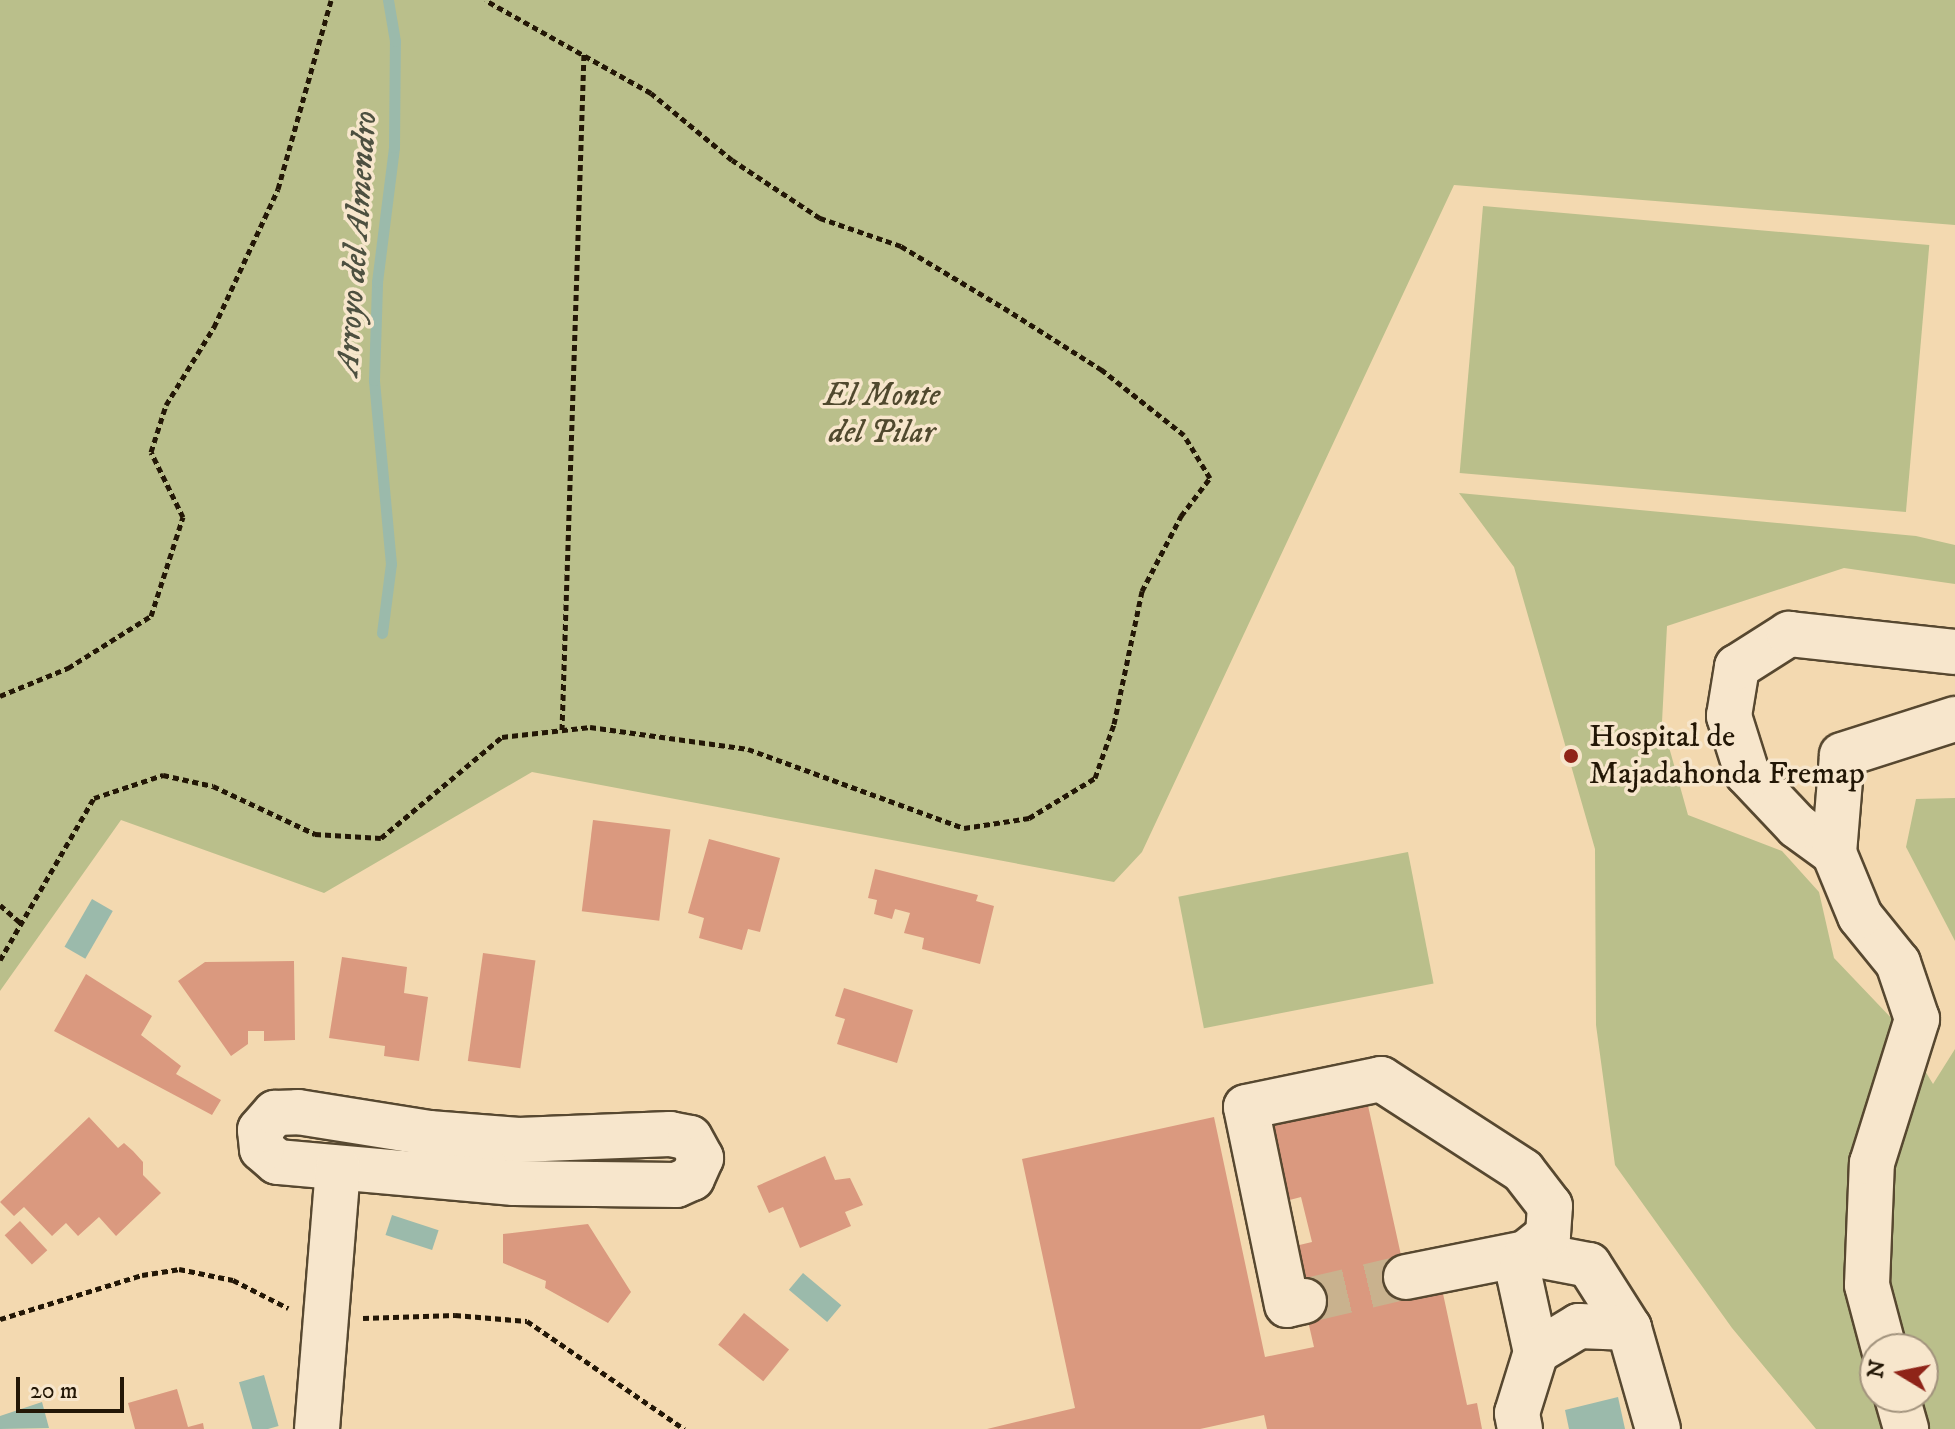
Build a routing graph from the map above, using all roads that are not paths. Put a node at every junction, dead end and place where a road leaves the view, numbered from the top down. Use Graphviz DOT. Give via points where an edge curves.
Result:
graph roads {
  1 [pos="1955,652"];
  2 [pos="1955,719"];
  3 [pos="1834,853"];
  4 [pos="338,1168"];
  5 [pos="1526,1253"];
  6 [pos="1406,1277"];
  7 [pos="1304,1301"];
  8 [pos="1629,1328"];
  9 [pos="1880,1333"];
  10 [pos="1536,1352"];
  11 [pos="317,1429"];
  12 [pos="1520,1429"];
  13 [pos="1658,1429"];
  1 -- 3 [label="street" via="1789,634 1737,667 1729,716 1747,773 1797,826"];
  2 -- 3 [label="street" via="1842,755"];
  3 -- 9 [label="street" via="1860,916 1898,963 1917,1019 1872,1163 1867,1285"];
  4 -- 4 [label="street" via="514,1183 676,1185 692,1178 701,1158 690,1138 670,1134 519,1140 429,1133 298,1112 275,1113 260,1130 262,1149 277,1162"];
  4 -- 11 [label="street"];
  5 -- 6 [label="street"];
  5 -- 7 [label="street" via="1548,1235 1550,1206 1523,1171 1381,1079 1246,1107 1287,1305"];
  5 -- 8 [label="street" via="1589,1265"];
  5 -- 10 [label="street" via="1519,1275"];
  8 -- 10 [label="street" via="1579,1326"];
  8 -- 13 [label="street"];
  10 -- 12 [label="street" via="1517,1413"];
}
